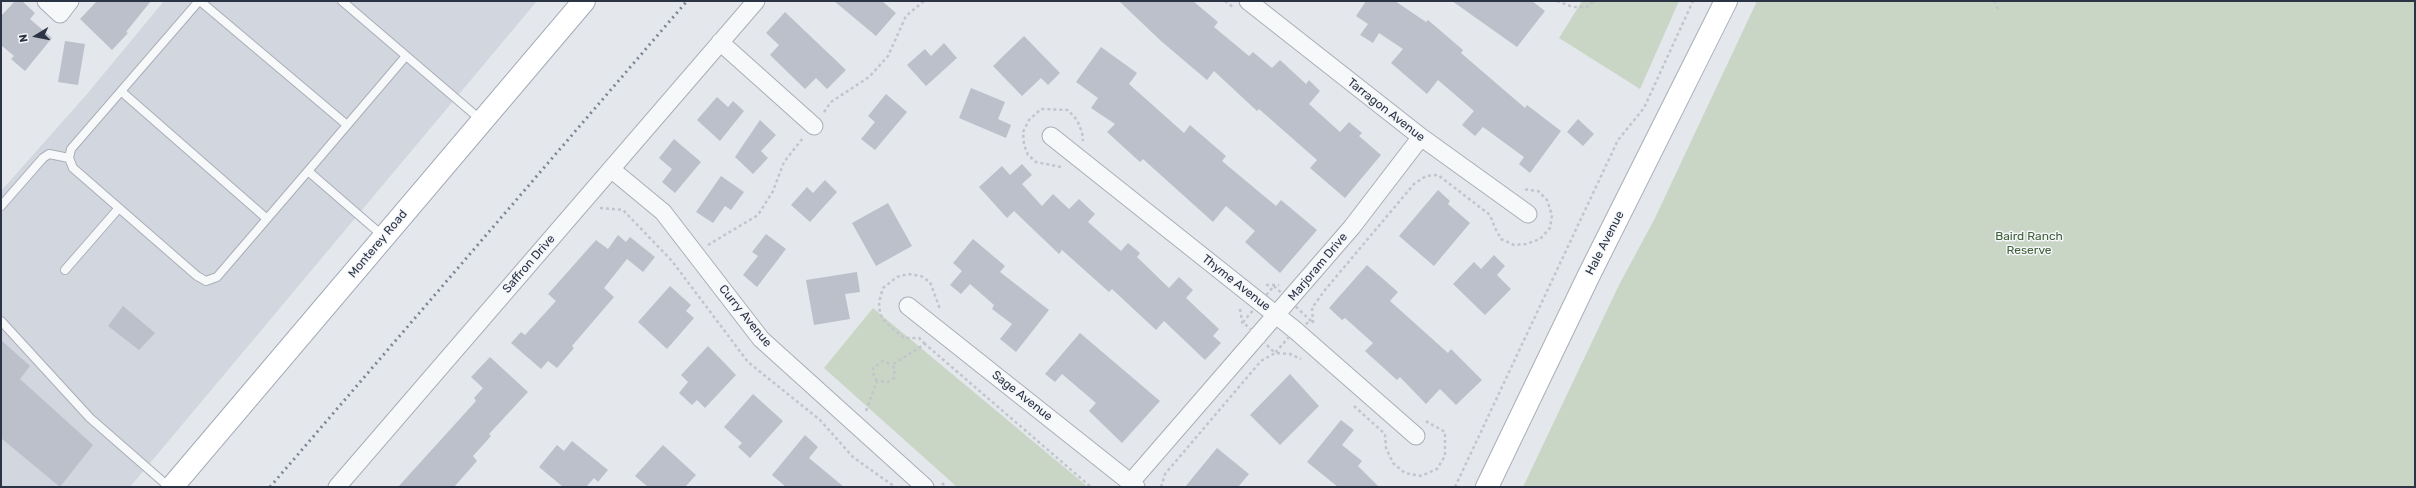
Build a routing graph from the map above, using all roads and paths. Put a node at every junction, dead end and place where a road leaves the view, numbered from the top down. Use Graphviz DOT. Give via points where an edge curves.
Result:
graph roads {
  1 [pos="46,1"];
  2 [pos="70,1"];
  3 [pos="199,1"];
  4 [pos="342,1"];
  5 [pos="584,1"];
  6 [pos="756,1"];
  7 [pos="1225,1"];
  8 [pos="1557,1"];
  9 [pos="1594,1"];
  10 [pos="1693,1"];
  11 [pos="1726,1"];
  12 [pos="1994,1"];
  13 [pos="1243,6"];
  14 [pos="1999,11"];
  15 [pos="720,42"];
  16 [pos="406,56"];
  17 [pos="122,92"];
  18 [pos="482,121"];
  19 [pos="347,125"];
  20 [pos="814,126"];
  21 [pos="1051,136"];
  22 [pos="1421,138"];
  23 [pos="1090,146"];
  24 [pos="69,158"];
  25 [pos="1066,168"];
  26 [pos="611,169"];
  27 [pos="308,172"];
  28 [pos="1518,188"];
  29 [pos="1,206"];
  30 [pos="119,208"];
  31 [pos="595,208"];
  32 [pos="1528,214"];
  33 [pos="266,218"];
  34 [pos="384,236"];
  35 [pos="65,270"];
  36 [pos="1264,284"];
  37 [pos="1284,284"];
  38 [pos="908,306"];
  39 [pos="1238,307"];
  40 [pos="943,314"];
  41 [pos="1277,316"];
  42 [pos="1,321"];
  43 [pos="1316,327"];
  44 [pos="1243,332"];
  45 [pos="924,344"];
  46 [pos="1307,362"];
  47 [pos="892,364"];
  48 [pos="877,382"];
  49 [pos="1352,405"];
  50 [pos="864,418"];
  51 [pos="1423,420"];
  52 [pos="1416,436"];
  53 [pos="933,484"];
  54 [pos="1134,485"];
  55 [pos="170,487"];
  56 [pos="337,487"];
  57 [pos="895,487"];
  58 [pos="946,487"];
  59 [pos="1091,487"];
  60 [pos="1161,487"];
  61 [pos="1455,487"];
  62 [pos="1487,487"];
  1 -- 2 [label="street" via="60,14"];
  3 -- 17 [label="lane"];
  3 -- 19 [label="lane"];
  4 -- 16 [label="lane"];
  5 -- 18 [label="main road, Monterey Road"];
  6 -- 15 [label="street, Saffron Drive"];
  7 -- 13 [label="path"];
  8 -- 9 [label="path" via="1573,7 1587,6"];
  10 -- 61 [label="path" via="1644,108 1618,140"];
  11 -- 62 [label="main road, Hale Avenue" via="1589,275"];
  12 -- 14 [label="path"];
  13 -- 22 [label="street, Tarragon Avenue"];
  15 -- 20 [label="street"];
  15 -- 26 [label="street, Saffron Drive"];
  16 -- 18 [label="lane"];
  16 -- 19 [label="lane"];
  17 -- 24 [label="lane" via="71,149"];
  17 -- 33 [label="lane"];
  18 -- 34 [label="main road, Monterey Road"];
  19 -- 27 [label="lane"];
  21 -- 41 [label="street, Thyme Avenue"];
  22 -- 32 [label="street, Tarragon Avenue"];
  22 -- 41 [label="street, Marjoram Drive" via="1352,227"];
  23 -- 25 [label="path" via="1084,141 1077,120 1068,110 1041,109 1029,120 1023,132 1028,155 1036,162"];
  24 -- 29 [label="lane" via="49,154 43,158"];
  24 -- 30 [label="lane" via="73,168"];
  26 -- 53 [label="street, Curry Avenue" via="663,212 761,339"];
  26 -- 56 [label="street, Saffron Drive"];
  27 -- 33 [label="lane"];
  27 -- 34 [label="lane"];
  28 -- 43 [label="path" via="1538,191 1547,200 1552,215 1550,228 1540,239 1514,245 1501,239 1490,215 1438,175 1426,176 1414,184 1312,308 1311,321"];
  30 -- 33 [label="lane" via="206,281 217,277"];
  30 -- 35 [label="lane"];
  31 -- 57 [label="path" via="623,210 672,261 748,362 820,420 853,458"];
  34 -- 55 [label="main road, Monterey Road"];
  36 -- 37 [label="path"];
  38 -- 54 [label="street, Sage Avenue"];
  39 -- 44 [label="path" via="1242,316"];
  40 -- 45 [label="path" via="930,282 920,276 908,274 897,277 883,288 879,302 880,314 886,323 904,338 919,338"];
  41 -- 52 [label="street, Thyme Avenue"];
  41 -- 54 [label="street, Marjoram Drive"];
  42 -- 55 [label="lane" via="90,418"];
  45 -- 47 [label="path"];
  45 -- 59 [label="path"];
  46 -- 60 [label="path" via="1290,354 1275,353 1261,360 1165,474"];
  47 -- 48 [label="path" via="895,369 894,378 888,382"];
  47 -- 48 [label="path" via="882,361 874,368"];
  48 -- 50 [label="path"];
  49 -- 51 [label="path" via="1384,434 1386,448 1393,463 1405,473 1422,476 1437,469 1445,456 1445,432"];
  53 -- 58 [label="path"];
}
